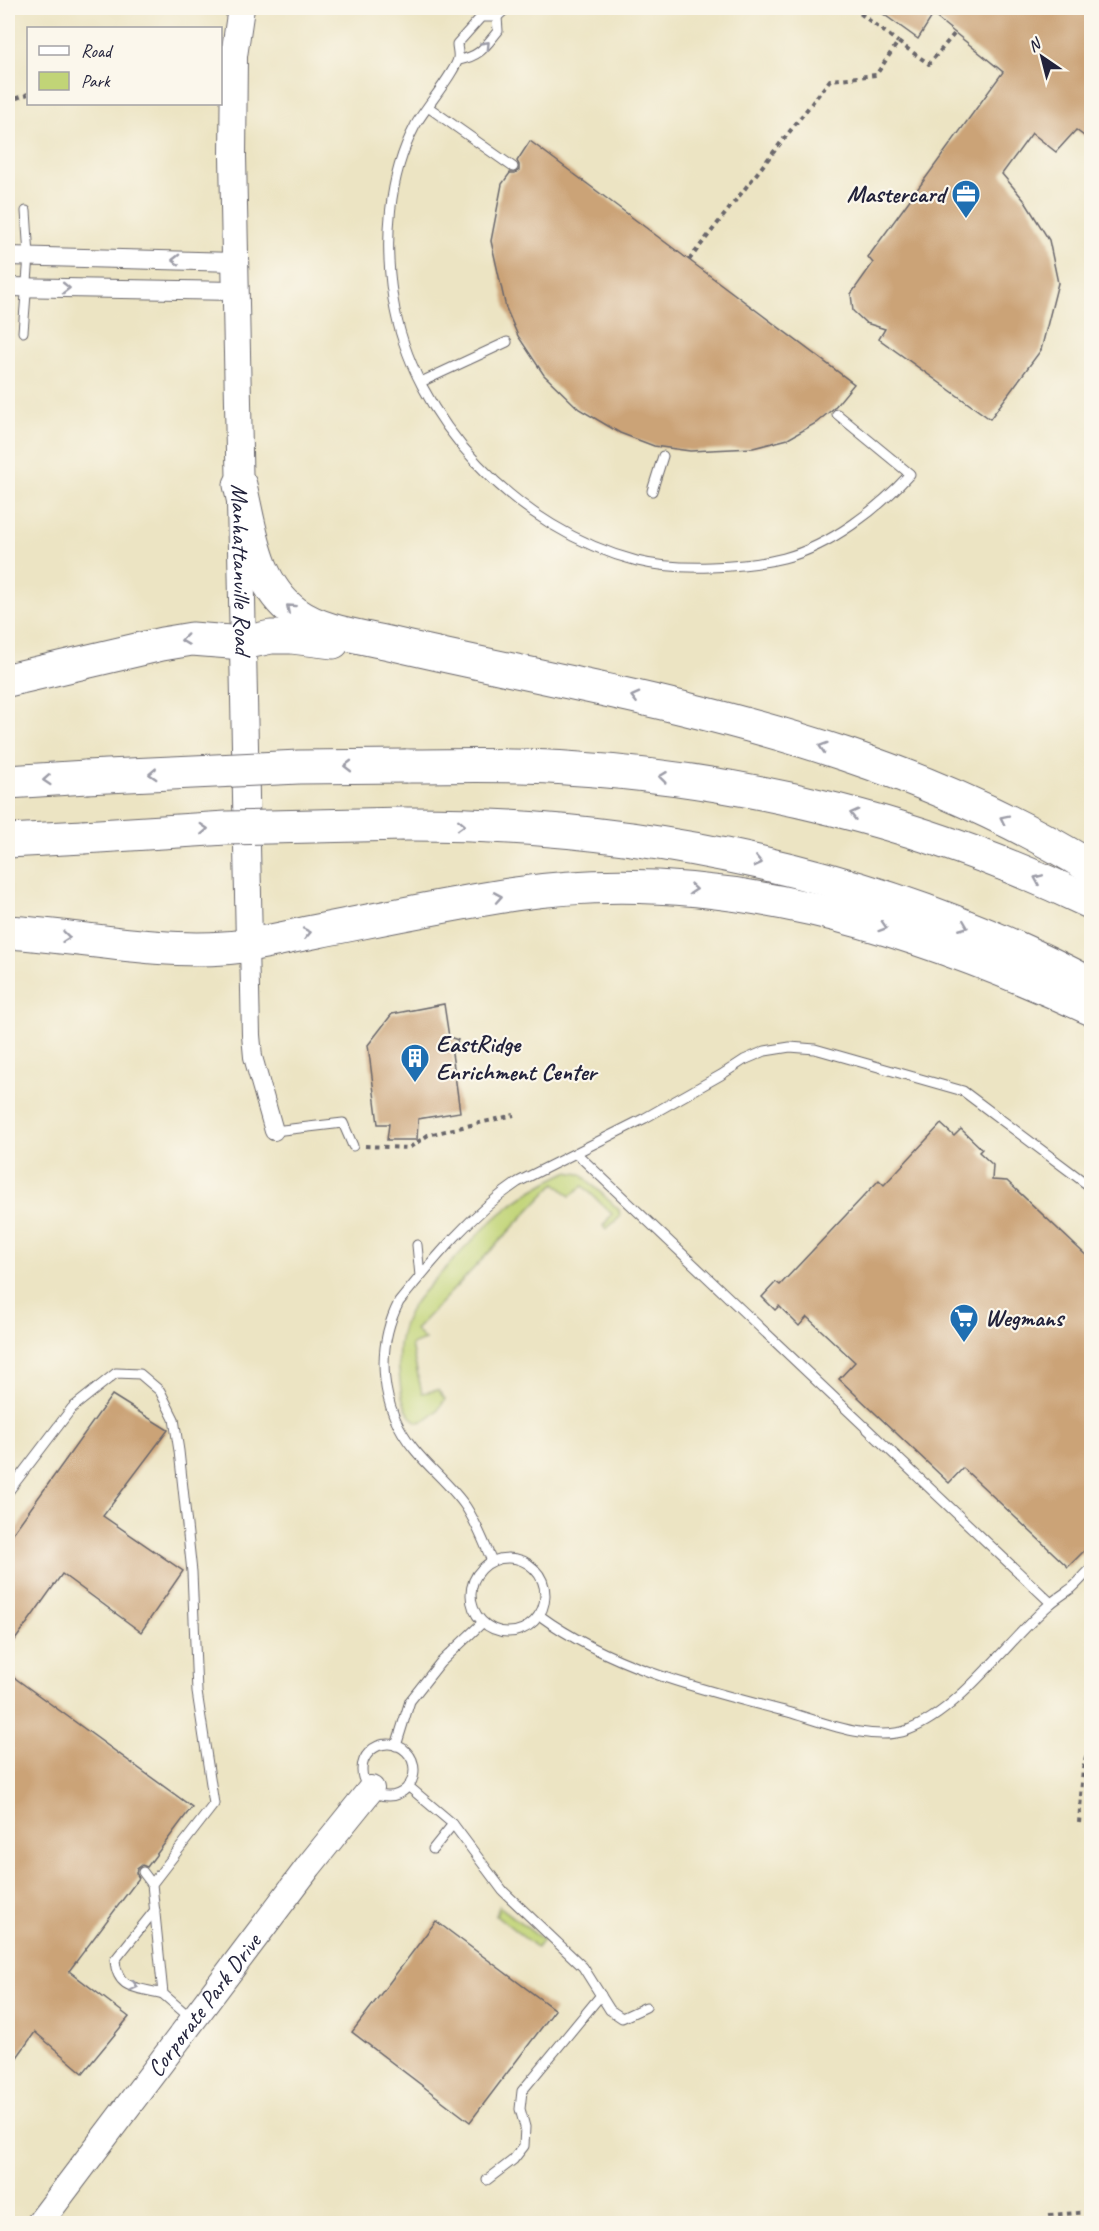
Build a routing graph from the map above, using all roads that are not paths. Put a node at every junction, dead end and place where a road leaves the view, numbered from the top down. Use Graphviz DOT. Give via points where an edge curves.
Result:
graph roads {
  1 [pos="241,8"];
  2 [pos="507,8"];
  3 [pos="497,17"];
  4 [pos="459,60"];
  5 [pos="428,107"];
  6 [pos="513,167"];
  7 [pos="26,211"];
  8 [pos="8,256"];
  9 [pos="29,256"];
  10 [pos="235,261"];
  11 [pos="8,286"];
  12 [pos="28,287"];
  13 [pos="236,291"];
  14 [pos="23,332"];
  15 [pos="507,342"];
  16 [pos="422,382"];
  17 [pos="837,414"];
  18 [pos="663,456"];
  19 [pos="240,485"];
  20 [pos="652,491"];
  21 [pos="243,643"];
  22 [pos="486,665"];
  23 [pos="8,680"];
  24 [pos="8,782"];
  25 [pos="8,841"];
  26 [pos="1092,868"];
  27 [pos="1092,903"];
  28 [pos="8,932"];
  29 [pos="249,944"];
  30 [pos="1092,985"];
  31 [pos="1092,1009"];
  32 [pos="274,1131"];
  33 [pos="353,1146"];
  34 [pos="576,1153"];
  35 [pos="1092,1188"];
  36 [pos="417,1245"];
  37 [pos="420,1276"];
  38 [pos="8,1492"];
  39 [pos="492,1561"];
  40 [pos="1092,1568"];
  41 [pos="1051,1603"];
  42 [pos="539,1616"];
  43 [pos="482,1623"];
  44 [pos="396,1746"];
  45 [pos="408,1786"];
  46 [pos="371,1789"];
  47 [pos="453,1824"];
  48 [pos="433,1849"];
  49 [pos="143,1872"];
  50 [pos="152,1884"];
  51 [pos="155,1910"];
  52 [pos="163,1994"];
  53 [pos="601,1995"];
  54 [pos="646,2007"];
  55 [pos="193,2020"];
  56 [pos="487,2180"];
  57 [pos="39,2223"];
  1 -- 10 [label="street, Manhattanville Road" via="233,82"];
  2 -- 3 [label="lane"];
  4 -- 3 [label="lane, one-way" via="475,57 490,41 498,31"];
  3 -- 4 [label="lane" via="481,17 460,40"];
  4 -- 5 [label="lane"];
  5 -- 6 [label="lane"];
  5 -- 16 [label="lane" via="415,125 397,170 388,240 393,299 404,341"];
  7 -- 9 [label="lane"];
  8 -- 9 [label="street"];
  10 -- 9 [label="street, one-way"];
  9 -- 12 [label="lane"];
  10 -- 13 [label="street, Manhattanville Road"];
  11 -- 12 [label="street"];
  12 -- 13 [label="street, one-way"];
  12 -- 14 [label="lane"];
  13 -- 19 [label="street, Manhattanville Road"];
  15 -- 16 [label="lane"];
  16 -- 17 [label="lane" via="446,426 477,464 528,507 603,550 640,561 682,566 749,565 786,558 820,544 890,497 910,474"];
  18 -- 20 [label="lane"];
  19 -- 21 [label="street, Manhattanville Road"];
  22 -- 19 [label="highway, one-way" via="325,628 294,612 276,595 259,564"];
  21 -- 22 [label="highway" via="292,637"];
  21 -- 23 [label="highway, one-way" via="180,640"];
  21 -- 29 [label="street, Manhattanville Road"];
  26 -- 22 [label="highway, one-way" via="977,806 851,756 706,714"];
  27 -- 24 [label="highway, one-way, bridge" via="921,834 818,805 676,778 576,768 406,766 299,767"];
  25 -- 30 [label="highway, one-way, bridge" via="226,828 403,824 577,831 647,840 822,878 925,911"];
  28 -- 29 [label="highway, one-way" via="172,947 224,948"];
  29 -- 31 [label="highway, one-way" via="532,892 608,886 694,889 779,900 882,927 980,961"];
  29 -- 32 [label="street, Manhattanville Road" via="253,1057"];
  32 -- 33 [label="lane" via="343,1123"];
  34 -- 35 [label="lane" via="744,1060 765,1051 807,1048 963,1091"];
  34 -- 37 [label="lane" via="499,1195"];
  34 -- 41 [label="lane"];
  36 -- 37 [label="lane"];
  37 -- 39 [label="lane" via="391,1317 383,1353 387,1395 403,1433 466,1508"];
  38 -- 50 [label="lane" via="72,1408 116,1373 140,1374 160,1391 174,1419 179,1451 192,1572 197,1692 214,1804"];
  39 -- 42 [label="lane" via="518,1559 538,1572 545,1597"];
  39 -- 43 [label="lane" via="476,1574 471,1585 472,1608"];
  40 -- 41 [label="lane"];
  41 -- 42 [label="lane" via="945,1709 894,1734 864,1733 671,1678 577,1641"];
  42 -- 43 [label="lane" via="525,1629 512,1633 499,1632"];
  43 -- 44 [label="lane" via="416,1692"];
  44 -- 45 [label="lane" via="406,1751 414,1766"];
  44 -- 46 [label="lane" via="374,1748 364,1761 362,1770"];
  45 -- 46 [label="lane" via="390,1796"];
  45 -- 47 [label="lane"];
  46 -- 55 [label="street, Corporate Park Drive"];
  47 -- 48 [label="lane"];
  47 -- 53 [label="lane" via="503,1891 583,1967"];
  49 -- 50 [label="lane"];
  50 -- 51 [label="lane"];
  51 -- 52 [label="lane"];
  51 -- 52 [label="lane, one-way" via="116,1960 116,1973 124,1984"];
  52 -- 55 [label="lane"];
  53 -- 54 [label="lane" via="610,2010 622,2018"];
  53 -- 56 [label="lane" via="522,2091 524,2146"];
  55 -- 57 [label="street, Corporate Park Drive"];
}
